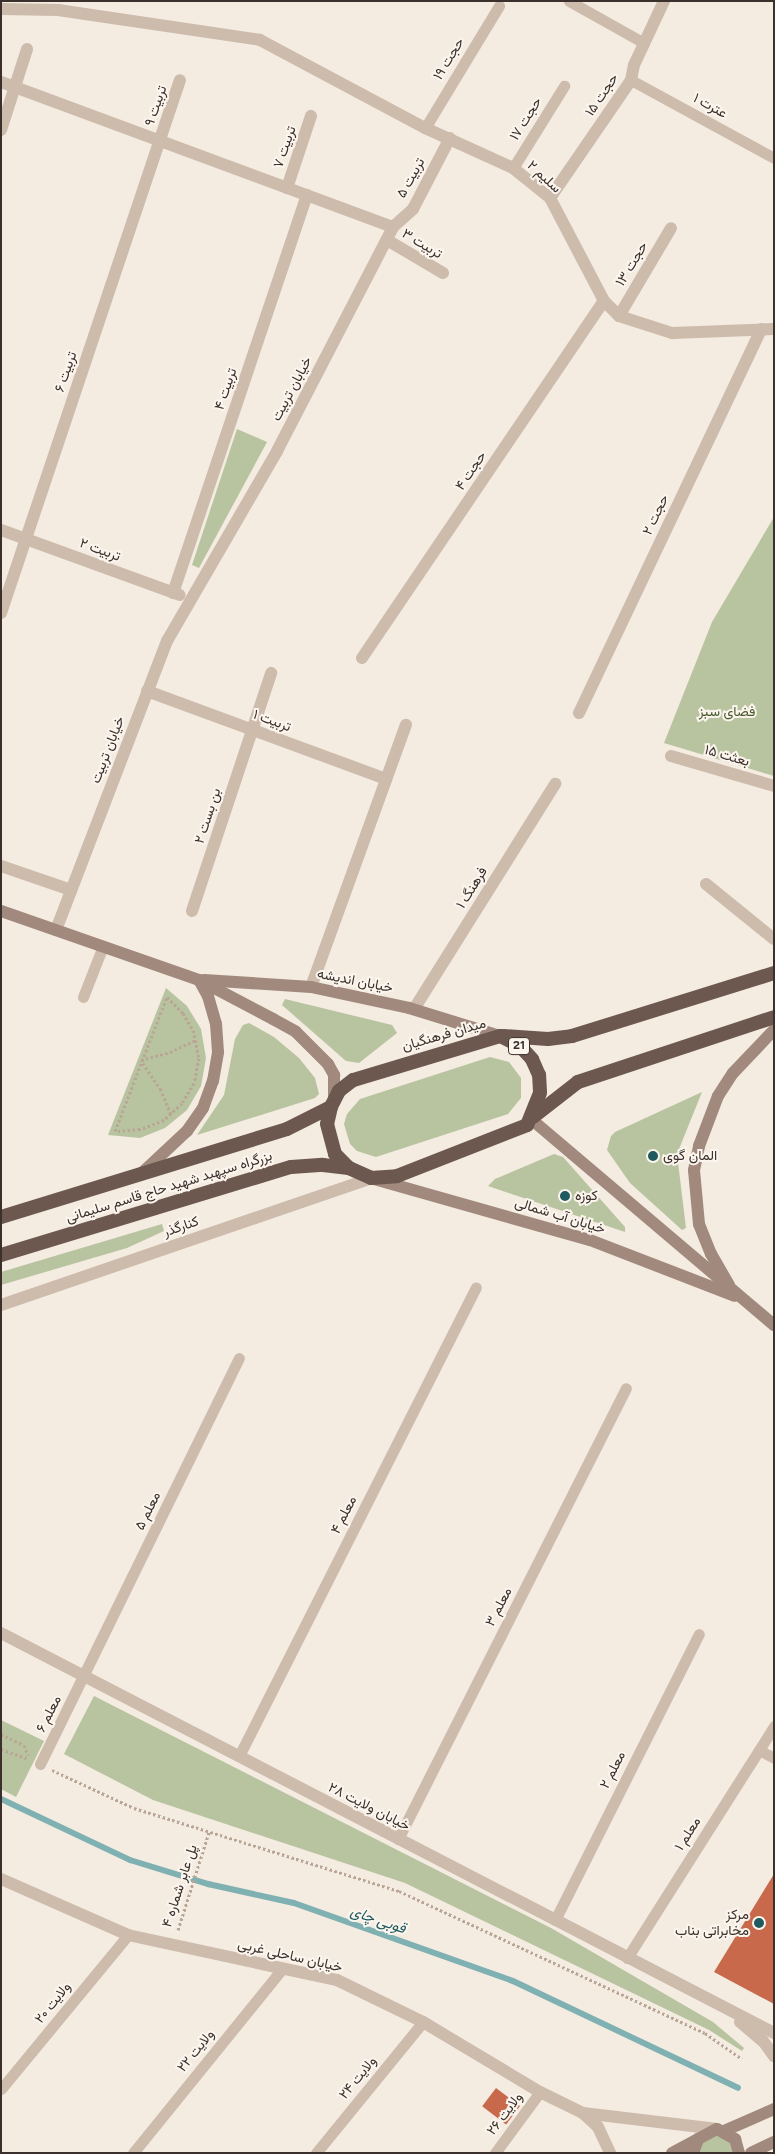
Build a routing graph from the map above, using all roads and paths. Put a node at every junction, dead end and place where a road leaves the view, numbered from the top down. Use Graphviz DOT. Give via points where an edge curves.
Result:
graph roads {
  1 [pos="569,1"];
  2 [pos="664,1"];
  3 [pos="499,6"];
  4 [pos="1,9"];
  5 [pos="644,43"];
  6 [pos="27,49"];
  7 [pos="180,80"];
  8 [pos="631,80"];
  9 [pos="1,82"];
  10 [pos="564,86"];
  11 [pos="16,87"];
  12 [pos="311,116"];
  13 [pos="425,128"];
  14 [pos="1,130"];
  15 [pos="450,138"];
  16 [pos="160,141"];
  17 [pos="774,158"];
  18 [pos="513,168"];
  19 [pos="287,188"];
  20 [pos="307,195"];
  21 [pos="550,198"];
  22 [pos="393,228"];
  23 [pos="671,228"];
  24 [pos="387,240"];
  25 [pos="442,273"];
  26 [pos="604,301"];
  27 [pos="619,316"];
  28 [pos="768,329"];
  29 [pos="1,530"];
  30 [pos="26,539"];
  31 [pos="173,593"];
  32 [pos="189,598"];
  33 [pos="1,613"];
  34 [pos="362,658"];
  35 [pos="271,673"];
  36 [pos="148,691"];
  37 [pos="578,713"];
  38 [pos="406,726"];
  39 [pos="252,730"];
  40 [pos="671,756"];
  41 [pos="386,780"];
  42 [pos="556,784"];
  43 [pos="774,786"];
  44 [pos="1,866"];
  45 [pos="706,884"];
  46 [pos="71,890"];
  47 [pos="1,911"];
  48 [pos="192,911"];
  49 [pos="56,930"];
  50 [pos="774,939"];
  51 [pos="103,946"];
  52 [pos="774,973"];
  53 [pos="199,980"];
  54 [pos="311,987"];
  55 [pos="83,997"];
  56 [pos="414,1009"];
  57 [pos="774,1017"];
  58 [pos="774,1030"];
  59 [pos="500,1036"];
  60 [pos="196,1040"];
  61 [pos="140,1060"];
  62 [pos="332,1104"];
  63 [pos="171,1114"];
  64 [pos="530,1119"];
  65 [pos="349,1168"];
  66 [pos="139,1176"];
  67 [pos="371,1178"];
  68 [pos="1,1217"];
  69 [pos="1,1255"];
  70 [pos="476,1287"];
  71 [pos="735,1296"];
  72 [pos="1,1305"];
  73 [pos="774,1325"];
  74 [pos="239,1358"];
  75 [pos="626,1388"];
  76 [pos="1,1633"];
  77 [pos="699,1634"];
  78 [pos="85,1676"];
  79 [pos="774,1726"];
  80 [pos="1,1734"];
  81 [pos="1,1750"];
  82 [pos="758,1750"];
  83 [pos="238,1756"];
  84 [pos="29,1758"];
  85 [pos="774,1758"];
  86 [pos="40,1764"];
  87 [pos="209,1832"];
  88 [pos="398,1839"];
  89 [pos="1,1879"];
  90 [pos="555,1920"];
  91 [pos="128,1935"];
  92 [pos="172,1947"];
  93 [pos="627,1958"];
  94 [pos="283,1968"];
  95 [pos="722,2008"];
  96 [pos="423,2022"];
  97 [pos="774,2034"];
  98 [pos="774,2056"];
  99 [pos="742,2059"];
  100 [pos="1,2089"];
  101 [pos="540,2092"];
  102 [pos="774,2100"];
  103 [pos="769,2112"];
  104 [pos="583,2113"];
  105 [pos="721,2130"];
  106 [pos="698,2139"];
  107 [pos="774,2142"];
  108 [pos="759,2151"];
  109 [pos="133,2153"];
  110 [pos="316,2153"];
  111 [pos="495,2153"];
  112 [pos="610,2153"];
  113 [pos="672,2153"];
  114 [pos="693,2153"];
  115 [pos="739,2153"];
  1 -- 5 [label="lane"];
  2 -- 5 [label="street, حجت ۱۵"];
  3 -- 13 [label="lane, حجت ۱۹"];
  4 -- 13 [label="street, سلیم ۲" via="58,10 260,40"];
  5 -- 8 [label="street, حجت ۱۵"];
  6 -- 11 [label="street"];
  7 -- 16 [label="street, تربیت ۹"];
  8 -- 17 [label="lane, عترت ۱"];
  8 -- 21 [label="street, حجت ۱۵"];
  9 -- 11 [label="street"];
  10 -- 18 [label="lane, حجت ۱۷"];
  11 -- 14 [label="street"];
  11 -- 16 [label="street"];
  12 -- 19 [label="street, تربیت ۷"];
  13 -- 15 [label="street, سلیم ۲"];
  15 -- 18 [label="street, سلیم ۲"];
  15 -- 22 [label="street, تربیت ۵" via="413,209"];
  16 -- 19 [label="street"];
  16 -- 30 [label="street, تربیت ۶"];
  18 -- 21 [label="street, سلیم ۲"];
  19 -- 20 [label="street"];
  20 -- 22 [label="street"];
  20 -- 31 [label="street, تربیت ۴"];
  21 -- 26 [label="street, سلیم ۲"];
  22 -- 24 [label="street, خیابان تربیت"];
  23 -- 27 [label="street, حجت ۱۳"];
  24 -- 25 [label="street, تربیت ۳"];
  24 -- 32 [label="street, خیابان تربیت" via="277,450"];
  26 -- 27 [label="street, سلیم ۲"];
  26 -- 34 [label="street, حجت ۴"];
  27 -- 28 [label="street, سلیم ۲" via="672,333"];
  28 -- 37 [label="street, حجت ۲"];
  29 -- 30 [label="street, تربیت ۲"];
  30 -- 31 [label="street, تربیت ۲"];
  30 -- 33 [label="street, تربیت ۶"];
  31 -- 32 [label="street, تربیت ۲"];
  32 -- 36 [label="street, خیابان تربیت"];
  35 -- 39 [label="street, بن بست ۲"];
  36 -- 39 [label="street, تربیت ۱"];
  36 -- 46 [label="street, خیابان تربیت"];
  38 -- 41 [label="street"];
  39 -- 41 [label="street, تربیت ۱"];
  39 -- 48 [label="street, بن بست ۲"];
  40 -- 43 [label="street, بعثت ۱۵"];
  41 -- 54 [label="street"];
  42 -- 56 [label="street, فرهنگ ۱"];
  44 -- 46 [label="street"];
  45 -- 50 [label="street"];
  46 -- 49 [label="street, خیابان تربیت"];
  47 -- 49 [label="main road, خیابان اندیشه"];
  49 -- 51 [label="main road, خیابان اندیشه"];
  51 -- 53 [label="main road, خیابان اندیشه"];
  51 -- 55 [label="lane"];
  52 -- 59 [label="highway, 21" via="572,1036 548,1039"];
  53 -- 54 [label="main road, خیابان اندیشه"];
  53 -- 62 [label="main road, خیابان اندیشه" via="296,1032 308,1043 334,1075"];
  53 -- 66 [label="main road" via="208,996 216,1024 218,1052 213,1081 203,1108 187,1132"];
  54 -- 56 [label="main road, خیابان اندیشه"];
  56 -- 59 [label="main road, خیابان اندیشه"];
  57 -- 64 [label="highway" via="578,1082"];
  58 -- 71 [label="main road" via="733,1073 718,1096 702,1137 694,1170 698,1224"];
  59 -- 62 [label="highway, میدان فرهنگیان / 21" via="370,1073 353,1080 339,1092"];
  59 -- 64 [label="highway, میدان فرهنگیان / 21" via="520,1046 536,1068 540,1092"];
  60 -- 61 [label="path" via="170,1052"];
  60 -- 61 [label="path" via="189,1021 167,997"];
  60 -- 63 [label="path" via="199,1058 194,1083"];
  61 -- 63 [label="path" via="161,1090"];
  61 -- 63 [label="path" via="115,1131 140,1129"];
  62 -- 65 [label="highway" via="327,1124 329,1141 335,1154"];
  62 -- 66 [label="highway, بزرگراه سپهبد شهید حاج قاسم سلیمانی / 21" via="287,1129"];
  64 -- 67 [label="highway" via="527,1125 509,1134 397,1176"];
  64 -- 71 [label="main road, خیابان آب شمالی" via="583,1160"];
  65 -- 67 [label="highway"];
  65 -- 69 [label="highway, بزرگراه سپهبد شهید حاج قاسم سلیمانی" via="291,1167"];
  66 -- 68 [label="highway, بزرگراه سپهبد شهید حاج قاسم سلیمانی / 21"];
  67 -- 71 [label="main road, خیابان آب شمالی" via="590,1240"];
  67 -- 72 [label="street, کنارگذر"];
  70 -- 83 [label="lane, معلم ۴"];
  71 -- 73 [label="main road, خیابان آب شمالی"];
  74 -- 78 [label="lane, معلم ۵"];
  75 -- 88 [label="lane, معلم ۳"];
  76 -- 78 [label="street, خیابان ولایت ۲۸"];
  77 -- 90 [label="lane, معلم ۲"];
  78 -- 83 [label="street, خیابان ولایت ۲۸"];
  78 -- 86 [label="lane, معلم ۶"];
  79 -- 82 [label="lane, معلم ۱"];
  80 -- 84 [label="path" via="24,1745"];
  81 -- 84 [label="path"];
  82 -- 85 [label="lane"];
  82 -- 93 [label="lane, معلم ۱"];
  83 -- 88 [label="street, خیابان ولایت ۲۸"];
  84 -- 86 [label="path"];
  86 -- 87 [label="path" via="134,1808"];
  87 -- 92 [label="path, پل عابر شماره ۴"];
  87 -- 99 [label="path" via="399,1891 705,2033"];
  88 -- 90 [label="street, خیابان ولایت ۲۸"];
  89 -- 91 [label="street, خیابان ساحلی غربی"];
  90 -- 93 [label="street, خیابان ولایت ۲۸"];
  91 -- 92 [label="street, خیابان ساحلی غربی"];
  91 -- 100 [label="lane, ولایت ۲۰"];
  92 -- 94 [label="street, خیابان ساحلی غربی"];
  93 -- 95 [label="street, خیابان ولایت ۲۸"];
  94 -- 96 [label="street, خیابان ساحلی غربی" via="337,1980"];
  94 -- 109 [label="lane, ولایت ۲۲"];
  95 -- 97 [label="street, خیابان ولایت ۲۸"];
  95 -- 98 [label="street, خیابان ولایت ۲۸" via="763,2041"];
  96 -- 101 [label="street, خیابان ساحلی غربی"];
  96 -- 110 [label="lane, ولایت ۲۴"];
  101 -- 104 [label="street, خیابان ساحلی غربی"];
  101 -- 111 [label="lane, ولایت ۲۶"];
  102 -- 103 [label="street"];
  103 -- 105 [label="main road"];
  104 -- 105 [label="street, خیابان ساحلی غربی"];
  104 -- 112 [label="street, خیابان ساحلی غربی" via="598,2127"];
  105 -- 106 [label="main road"];
  105 -- 115 [label="main road" via="735,2139"];
  106 -- 113 [label="main road"];
  106 -- 114 [label="main road"];
  107 -- 108 [label="main road"];
}
